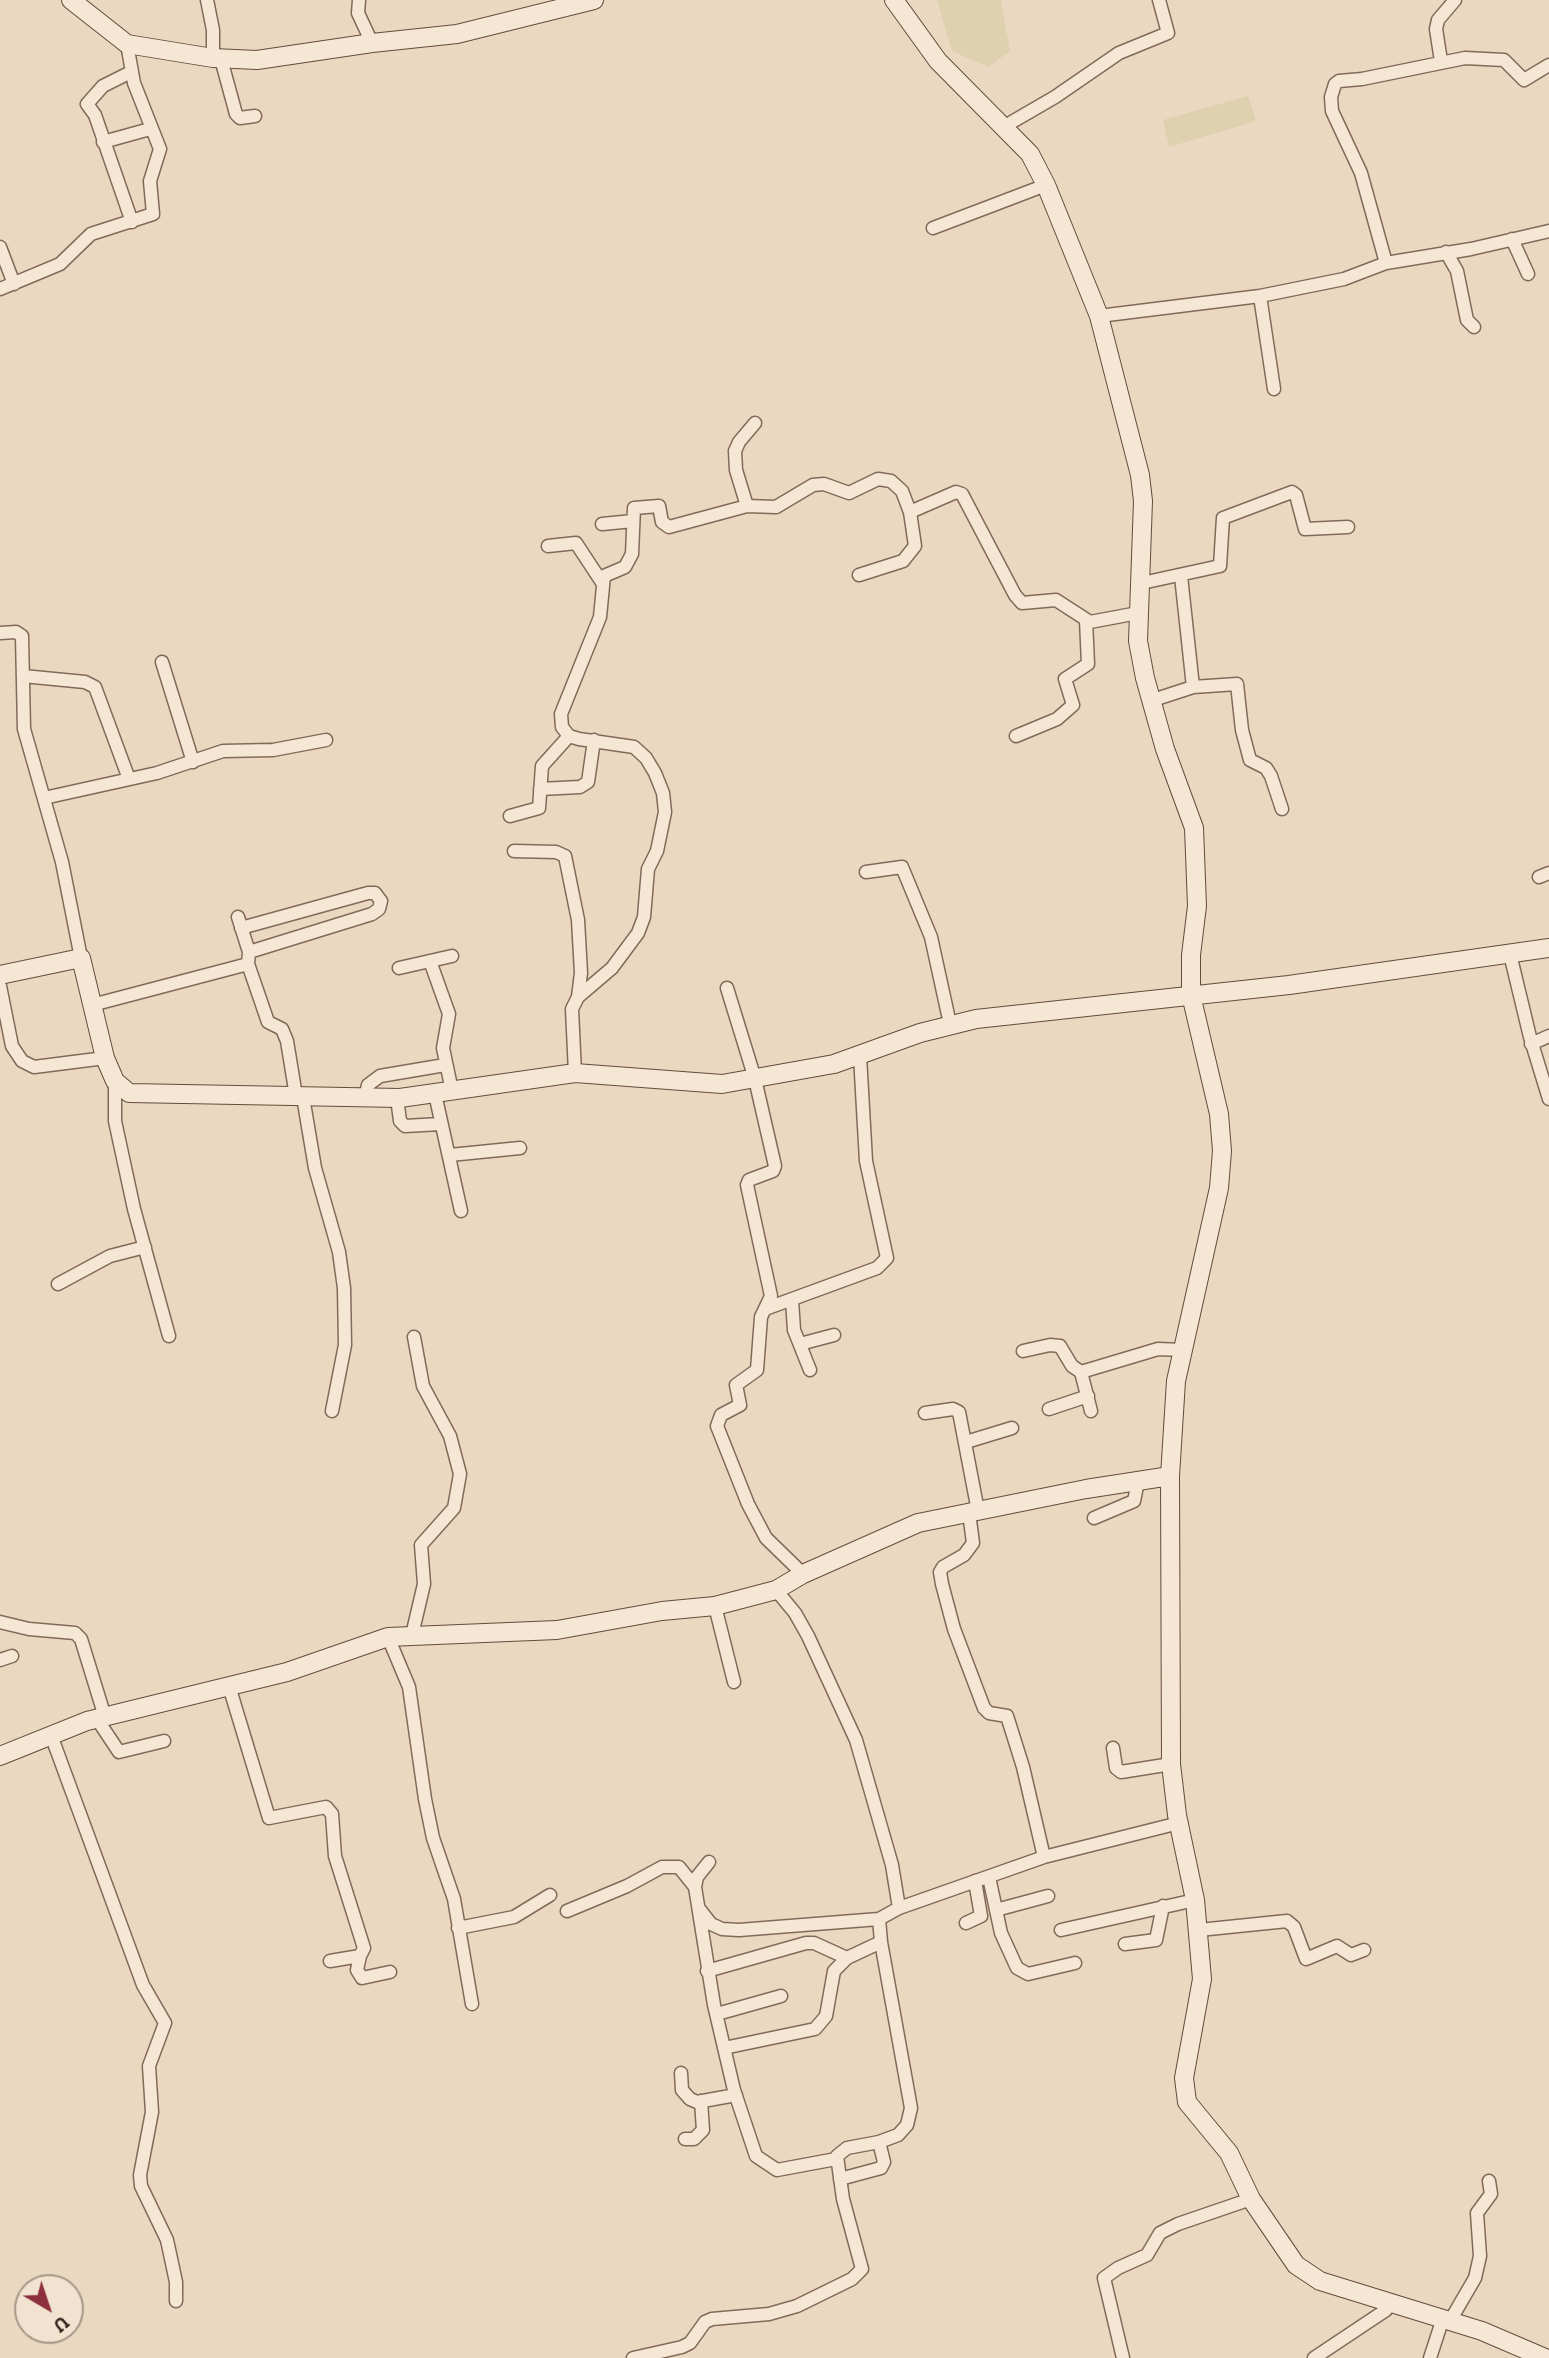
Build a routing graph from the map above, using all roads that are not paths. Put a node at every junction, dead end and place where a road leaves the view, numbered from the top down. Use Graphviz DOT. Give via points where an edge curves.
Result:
graph roads {
  1 [pos="71,0"];
  2 [pos="207,0"];
  3 [pos="359,0"];
  4 [pos="591,0"];
  5 [pos="894,0"];
  6 [pos="1158,0"];
  7 [pos="1455,0"];
  8 [pos="531,8"];
  9 [pos="372,43"];
  10 [pos="127,44"];
  11 [pos="217,59"];
  12 [pos="1441,61"];
  13 [pos="1549,65"];
  14 [pos="131,72"];
  15 [pos="255,116"];
  16 [pos="1005,126"];
  17 [pos="150,129"];
  18 [pos="103,142"];
  19 [pos="1046,185"];
  20 [pos="132,222"];
  21 [pos="933,228"];
  22 [pos="1549,231"];
  23 [pos="1512,239"];
  24 [pos="0,247"];
  25 [pos="1446,252"];
  26 [pos="1386,263"];
  27 [pos="1528,274"];
  28 [pos="14,284"];
  29 [pos="0,289"];
  30 [pos="1260,296"];
  31 [pos="1099,316"];
  32 [pos="1474,327"];
  33 [pos="1273,389"];
  34 [pos="754,423"];
  35 [pos="747,506"];
  36 [pos="910,512"];
  37 [pos="633,521"];
  38 [pos="602,524"];
  39 [pos="1348,527"];
  40 [pos="548,546"];
  41 [pos="859,575"];
  42 [pos="1181,576"];
  43 [pos="1142,583"];
  44 [pos="603,584"];
  45 [pos="1138,613"];
  46 [pos="1086,620"];
  47 [pos="0,633"];
  48 [pos="162,662"];
  49 [pos="23,676"];
  50 [pos="1193,687"];
  51 [pos="1150,701"];
  52 [pos="569,736"];
  53 [pos="1016,736"];
  54 [pos="326,740"];
  55 [pos="594,740"];
  56 [pos="193,762"];
  57 [pos="129,779"];
  58 [pos="540,789"];
  59 [pos="44,798"];
  60 [pos="1282,809"];
  61 [pos="510,816"];
  62 [pos="514,850"];
  63 [pos="866,872"];
  64 [pos="1549,948"];
  65 [pos="1510,954"];
  66 [pos="452,956"];
  67 [pos="81,958"];
  68 [pos="249,958"];
  69 [pos="430,961"];
  70 [pos="398,968"];
  71 [pos="0,975"];
  72 [pos="0,986"];
  73 [pos="727,988"];
  74 [pos="1191,995"];
  75 [pos="578,996"];
  76 [pos="92,1005"];
  77 [pos="950,1024"];
  78 [pos="1549,1036"];
  79 [pos="1531,1044"];
  80 [pos="860,1056"];
  81 [pos="105,1058"];
  82 [pos="445,1065"];
  83 [pos="575,1073"];
  84 [pos="755,1079"];
  85 [pos="115,1081"];
  86 [pos="443,1093"];
  87 [pos="299,1097"];
  88 [pos="365,1097"];
  89 [pos="397,1098"];
  90 [pos="1549,1099"];
  91 [pos="440,1125"];
  92 [pos="520,1148"];
  93 [pos="450,1154"];
  94 [pos="461,1211"];
  95 [pos="145,1247"];
  96 [pos="58,1284"];
  97 [pos="792,1300"];
  98 [pos="765,1309"];
  99 [pos="834,1335"];
  100 [pos="169,1336"];
  101 [pos="414,1337"];
  102 [pos="800,1344"];
  103 [pos="1182,1350"];
  104 [pos="1023,1351"];
  105 [pos="810,1370"];
  106 [pos="1082,1372"];
  107 [pos="1088,1396"];
  108 [pos="1049,1409"];
  109 [pos="332,1411"];
  110 [pos="1091,1411"];
  111 [pos="925,1413"];
  112 [pos="1012,1429"];
  113 [pos="966,1442"];
  114 [pos="1170,1476"];
  115 [pos="1138,1481"];
  116 [pos="973,1512"];
  117 [pos="1094,1518"];
  118 [pos="803,1574"];
  119 [pos="776,1590"];
  120 [pos="715,1606"];
  121 [pos="0,1622"];
  122 [pos="412,1635"];
  123 [pos="388,1637"];
  124 [pos="734,1682"];
  125 [pos="229,1686"];
  126 [pos="101,1718"];
  127 [pos="51,1735"];
  128 [pos="164,1741"];
  129 [pos="1113,1748"];
  130 [pos="0,1756"];
  131 [pos="1171,1764"];
  132 [pos="1179,1823"];
  133 [pos="1044,1857"];
  134 [pos="709,1862"];
  135 [pos="989,1877"];
  136 [pos="975,1881"];
  137 [pos="695,1887"];
  138 [pos="550,1895"];
  139 [pos="1048,1896"];
  140 [pos="1195,1900"];
  141 [pos="1163,1906"];
  142 [pos="698,1907"];
  143 [pos="899,1908"];
  144 [pos="996,1910"];
  145 [pos="566,1911"];
  146 [pos="879,1919"];
  147 [pos="966,1923"];
  148 [pos="458,1927"];
  149 [pos="1060,1930"];
  150 [pos="1199,1930"];
  151 [pos="881,1941"];
  152 [pos="1125,1944"];
  153 [pos="1364,1950"];
  154 [pos="360,1956"];
  155 [pos="847,1958"];
  156 [pos="330,1961"];
  157 [pos="1075,1963"];
  158 [pos="707,1971"];
  159 [pos="390,1972"];
  160 [pos="781,1996"];
  161 [pos="472,2004"];
  162 [pos="717,2014"];
  163 [pos="724,2048"];
  164 [pos="681,2074"];
  165 [pos="736,2095"];
  166 [pos="701,2101"];
  167 [pos="685,2139"];
  168 [pos="880,2142"];
  169 [pos="836,2159"];
  170 [pos="840,2179"];
  171 [pos="1489,2181"];
  172 [pos="1251,2199"];
  173 [pos="176,2301"];
  174 [pos="1390,2303"];
  175 [pos="1446,2320"];
  176 [pos="633,2358"];
  177 [pos="1123,2358"];
  178 [pos="1314,2358"];
  179 [pos="1430,2358"];
  180 [pos="1545,2358"];
  1 -- 10 [label="street"];
  2 -- 11 [label="street"];
  3 -- 9 [label="street" via="358,13"];
  4 -- 8 [label="street"];
  5 -- 16 [label="street" via="937,61"];
  6 -- 16 [label="street" via="1166,35 1119,53"];
  7 -- 12 [label="street" via="1438,20"];
  8 -- 9 [label="street" via="457,34"];
  9 -- 11 [label="street" via="257,60"];
  10 -- 11 [label="street"];
  10 -- 14 [label="street"];
  11 -- 15 [label="street" via="236,114 240,118"];
  12 -- 13 [label="street" via="1504,60 1524,80"];
  12 -- 26 [label="street" via="1339,81 1332,88 1332,111 1361,173"];
  14 -- 17 [label="street"];
  14 -- 18 [label="street" via="103,86 88,102"];
  16 -- 19 [label="street" via="1030,154"];
  17 -- 18 [label="street"];
  17 -- 20 [label="street" via="160,149 150,181 154,211 149,218"];
  18 -- 20 [label="street"];
  19 -- 21 [label="street"];
  19 -- 31 [label="street"];
  20 -- 28 [label="street" via="91,234 60,264"];
  22 -- 23 [label="street"];
  23 -- 25 [label="street"];
  23 -- 27 [label="street"];
  24 -- 28 [label="street"];
  25 -- 26 [label="street"];
  25 -- 32 [label="street" via="1457,271 1467,320"];
  26 -- 30 [label="street" via="1344,279"];
  28 -- 29 [label="street"];
  30 -- 31 [label="street"];
  30 -- 33 [label="street"];
  31 -- 43 [label="street" via="1140,475"];
  34 -- 35 [label="street" via="735,451"];
  35 -- 36 [label="street" via="776,507 801,491 824,484 855,492 878,479 896,482"];
  35 -- 37 [label="street" via="668,527 654,504 635,507"];
  36 -- 41 [label="street" via="915,546 909,556"];
  36 -- 46 [label="street" via="956,492 962,494 1022,603 1056,600"];
  37 -- 38 [label="street"];
  37 -- 44 [label="street" via="630,561 621,570 606,573"];
  39 -- 42 [label="street" via="1305,529 1292,492 1224,517 1221,565"];
  40 -- 44 [label="street" via="576,543"];
  42 -- 43 [label="street"];
  42 -- 50 [label="street"];
  43 -- 45 [label="street"];
  44 -- 52 [label="street" via="600,617 561,714 562,727"];
  45 -- 46 [label="street"];
  45 -- 51 [label="street" via="1138,640"];
  46 -- 53 [label="street" via="1088,664 1065,679 1073,705 1057,719"];
  47 -- 49 [label="street" via="22,636"];
  48 -- 56 [label="street"];
  49 -- 57 [label="street" via="95,687"];
  49 -- 59 [label="street" via="24,729"];
  50 -- 51 [label="street"];
  50 -- 60 [label="street" via="1238,685 1250,760 1266,768"];
  51 -- 74 [label="street" via="1194,828"];
  52 -- 55 [label="street"];
  52 -- 58 [label="street" via="542,766"];
  54 -- 56 [label="street" via="273,750 223,751"];
  55 -- 58 [label="street" via="588,782 580,787"];
  55 -- 75 [label="street" via="634,747 646,758 663,793 665,812 648,869 638,933 612,968"];
  56 -- 57 [label="street"];
  57 -- 59 [label="street"];
  58 -- 61 [label="street" via="536,810"];
  59 -- 67 [label="street"];
  62 -- 75 [label="street" via="565,856 578,920"];
  63 -- 77 [label="street" via="902,867 931,937"];
  64 -- 65 [label="street"];
  65 -- 74 [label="street"];
  65 -- 79 [label="street"];
  66 -- 69 [label="street"];
  67 -- 71 [label="street"];
  67 -- 76 [label="street"];
  68 -- 68 [label="street" via="240,923 368,893 375,893 381,901 372,914"];
  68 -- 76 [label="street"];
  68 -- 87 [label="street" via="268,1022 282,1028 287,1041"];
  69 -- 70 [label="street"];
  69 -- 82 [label="street" via="449,1014"];
  72 -- 81 [label="street" via="12,1046 22,1061 34,1066"];
  73 -- 84 [label="street"];
  74 -- 77 [label="street"];
  74 -- 103 [label="street" via="1219,1114 1222,1151 1219,1188"];
  75 -- 83 [label="street" via="571,1023"];
  76 -- 81 [label="street"];
  77 -- 80 [label="street"];
  78 -- 79 [label="street"];
  79 -- 90 [label="street"];
  80 -- 84 [label="street"];
  80 -- 97 [label="street" via="866,1161 887,1258 877,1268"];
  81 -- 85 [label="street"];
  82 -- 86 [label="street"];
  82 -- 88 [label="street" via="380,1076 368,1085"];
  83 -- 84 [label="street" via="688,1083"];
  83 -- 86 [label="street"];
  84 -- 98 [label="street" via="775,1166 747,1185 771,1296"];
  85 -- 87 [label="street" via="129,1093"];
  85 -- 95 [label="street" via="115,1122"];
  86 -- 89 [label="street"];
  86 -- 91 [label="street"];
  87 -- 88 [label="street"];
  87 -- 109 [label="street" via="344,1287 345,1345"];
  88 -- 89 [label="street"];
  89 -- 91 [label="street" via="405,1126"];
  91 -- 93 [label="street"];
  92 -- 93 [label="street"];
  93 -- 94 [label="street"];
  95 -- 96 [label="street" via="110,1256"];
  95 -- 100 [label="street"];
  97 -- 98 [label="street"];
  97 -- 102 [label="street"];
  98 -- 118 [label="street" via="756,1373 736,1385 740,1405 721,1415 717,1426 747,1504 766,1538"];
  99 -- 102 [label="street"];
  101 -- 122 [label="street" via="423,1386 450,1436 460,1474 454,1508 421,1545 424,1584"];
  102 -- 105 [label="street"];
  103 -- 106 [label="street" via="1158,1349"];
  103 -- 114 [label="street"];
  104 -- 106 [label="street" via="1060,1346 1072,1366"];
  106 -- 107 [label="street"];
  107 -- 108 [label="street"];
  107 -- 110 [label="street"];
  111 -- 113 [label="street" via="959,1412"];
  112 -- 113 [label="street"];
  113 -- 116 [label="street"];
  114 -- 115 [label="street"];
  114 -- 131 [label="street"];
  115 -- 116 [label="street"];
  115 -- 117 [label="street" via="1134,1501"];
  116 -- 118 [label="street" via="918,1523"];
  116 -- 133 [label="street" via="972,1544 964,1555 943,1567 942,1584 984,1708 1007,1716"];
  118 -- 119 [label="street"];
  119 -- 120 [label="street"];
  119 -- 143 [label="street" via="808,1636 856,1740 892,1865"];
  120 -- 122 [label="street" via="557,1630"];
  120 -- 124 [label="street"];
  121 -- 126 [label="street" via="75,1633 81,1639"];
  122 -- 123 [label="street"];
  123 -- 125 [label="street"];
  123 -- 148 [label="street" via="409,1687 425,1799"];
  125 -- 126 [label="street"];
  125 -- 154 [label="street" via="269,1818 330,1810 335,1856 364,1948"];
  126 -- 127 [label="street"];
  126 -- 128 [label="street" via="119,1752"];
  127 -- 130 [label="street"];
  127 -- 173 [label="street" via="144,1985 165,2023 149,2066 152,2112 140,2175 167,2240"];
  129 -- 131 [label="street" via="1121,1772"];
  131 -- 132 [label="street"];
  132 -- 133 [label="street"];
  132 -- 140 [label="street"];
  133 -- 135 [label="street"];
  134 -- 137 [label="street"];
  135 -- 136 [label="street"];
  135 -- 144 [label="street"];
  136 -- 143 [label="street"];
  136 -- 147 [label="street" via="981,1916"];
  137 -- 142 [label="street"];
  137 -- 145 [label="street" via="679,1867 662,1867"];
  138 -- 148 [label="street" via="514,1917"];
  139 -- 144 [label="street"];
  140 -- 141 [label="street"];
  140 -- 150 [label="street"];
  141 -- 149 [label="street"];
  141 -- 152 [label="street" via="1156,1940"];
  142 -- 146 [label="street" via="722,1929"];
  142 -- 158 [label="street"];
  143 -- 146 [label="street"];
  144 -- 157 [label="street" via="1001,1933 1023,1973"];
  146 -- 151 [label="street"];
  148 -- 161 [label="street"];
  150 -- 153 [label="street" via="1287,1921 1294,1927 1306,1959 1337,1946 1351,1955"];
  150 -- 172 [label="street" via="1202,1979 1184,2090 1199,2120 1230,2153"];
  151 -- 155 [label="street"];
  151 -- 168 [label="street" via="911,2108 903,2130"];
  154 -- 156 [label="street"];
  154 -- 159 [label="street" via="357,1970 362,1978"];
  155 -- 158 [label="street" via="814,1942"];
  155 -- 163 [label="street" via="834,1971 826,2016 815,2028"];
  158 -- 162 [label="street"];
  160 -- 162 [label="street"];
  162 -- 163 [label="street"];
  163 -- 165 [label="street"];
  164 -- 166 [label="street" via="685,2096"];
  165 -- 166 [label="street"];
  165 -- 169 [label="street" via="757,2156 769,2166 778,2170"];
  166 -- 167 [label="street" via="703,2130 694,2139"];
  168 -- 169 [label="street" via="847,2148"];
  168 -- 170 [label="street" via="881,2168"];
  169 -- 170 [label="street"];
  170 -- 176 [label="street" via="862,2261 858,2275 797,2306 769,2314 712,2319 690,2343"];
  171 -- 175 [label="street" via="1491,2194 1477,2213 1480,2256 1475,2278"];
  172 -- 174 [label="street" via="1296,2265 1320,2281"];
  172 -- 177 [label="street" via="1160,2233 1147,2255 1104,2278"];
  174 -- 175 [label="street"];
  174 -- 178 [label="street"];
  175 -- 179 [label="street"];
  175 -- 180 [label="street"];
}
